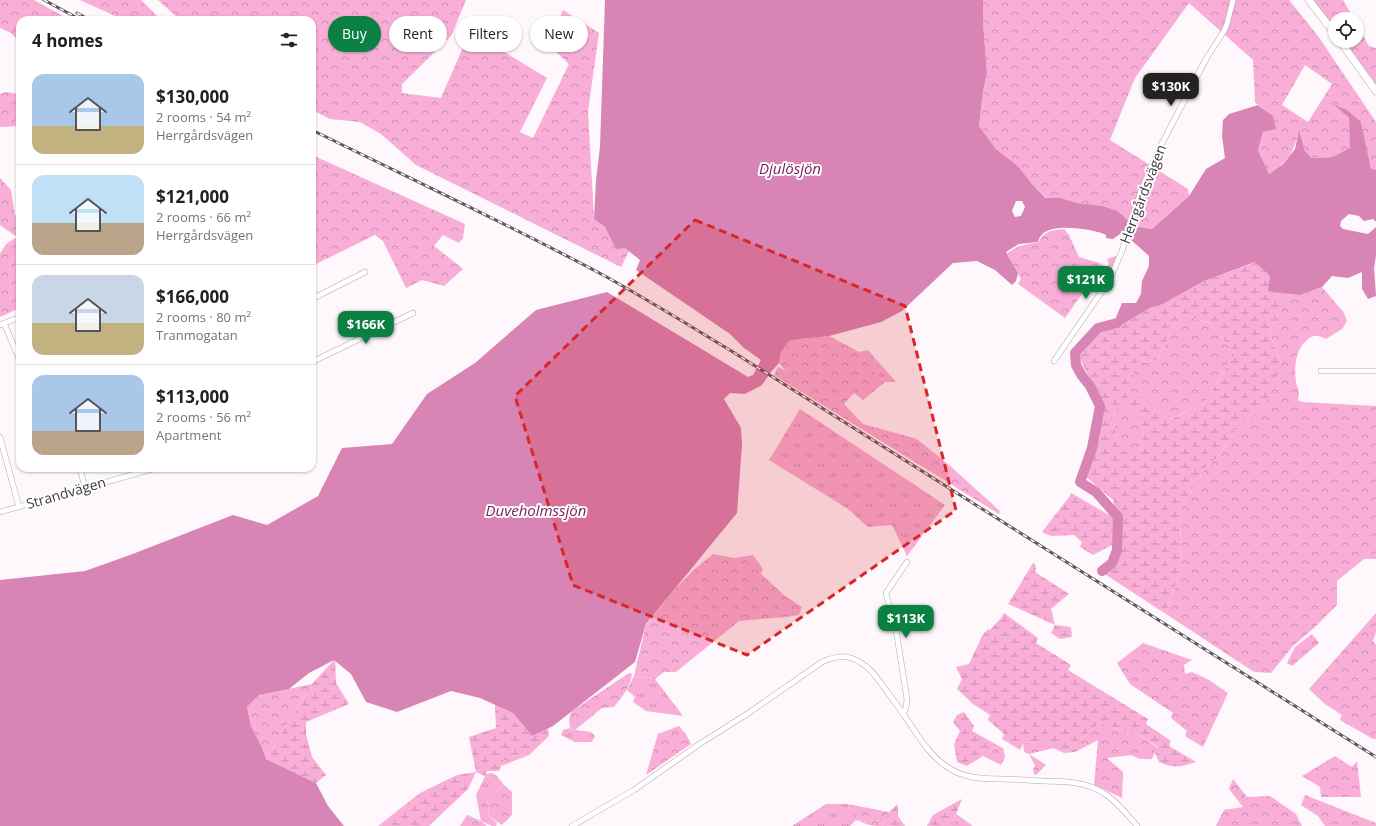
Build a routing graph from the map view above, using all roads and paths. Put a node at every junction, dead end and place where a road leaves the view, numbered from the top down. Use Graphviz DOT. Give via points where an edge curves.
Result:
graph roads {
  1 [pos="1232,0"];
  2 [pos="1309,0"];
  3 [pos="1328,25"];
  4 [pos="1345,48"];
  5 [pos="1376,92"];
  6 [pos="365,272"];
  7 [pos="316,297"];
  8 [pos="413,313"];
  9 [pos="16,319"];
  10 [pos="2,324"];
  11 [pos="16,352"];
  12 [pos="316,360"];
  13 [pos="1054,361"];
  14 [pos="1321,371"];
  15 [pos="1376,371"];
  16 [pos="0,438"];
  17 [pos="81,472"];
  18 [pos="134,472"];
  19 [pos="85,488"];
  20 [pos="19,507"];
  21 [pos="0,512"];
  22 [pos="907,562"];
  23 [pos="903,714"];
  24 [pos="572,826"];
  25 [pos="1137,826"];
  1 -- 13 [label="street, Herrgårdsvägen" via="1224,31 1206,59 1159,149 1109,281"];
  2 -- 3 [label="main road"];
  4 -- 5 [label="main road"];
  6 -- 7 [label="street"];
  8 -- 12 [label="street"];
  9 -- 10 [label="street"];
  10 -- 11 [label="street"];
  14 -- 15 [label="street"];
  16 -- 20 [label="street"];
  17 -- 19 [label="street"];
  18 -- 19 [label="street, Strandvägen"];
  19 -- 20 [label="street, Strandvägen"];
  20 -- 21 [label="street, Strandvägen"];
  22 -- 23 [label="street" via="886,593 894,617 907,699"];
  23 -- 24 [label="street" via="869,669 852,658 829,658 634,790"];
  23 -- 25 [label="street" via="929,751 958,773 988,779 1084,784 1106,794"];
}
